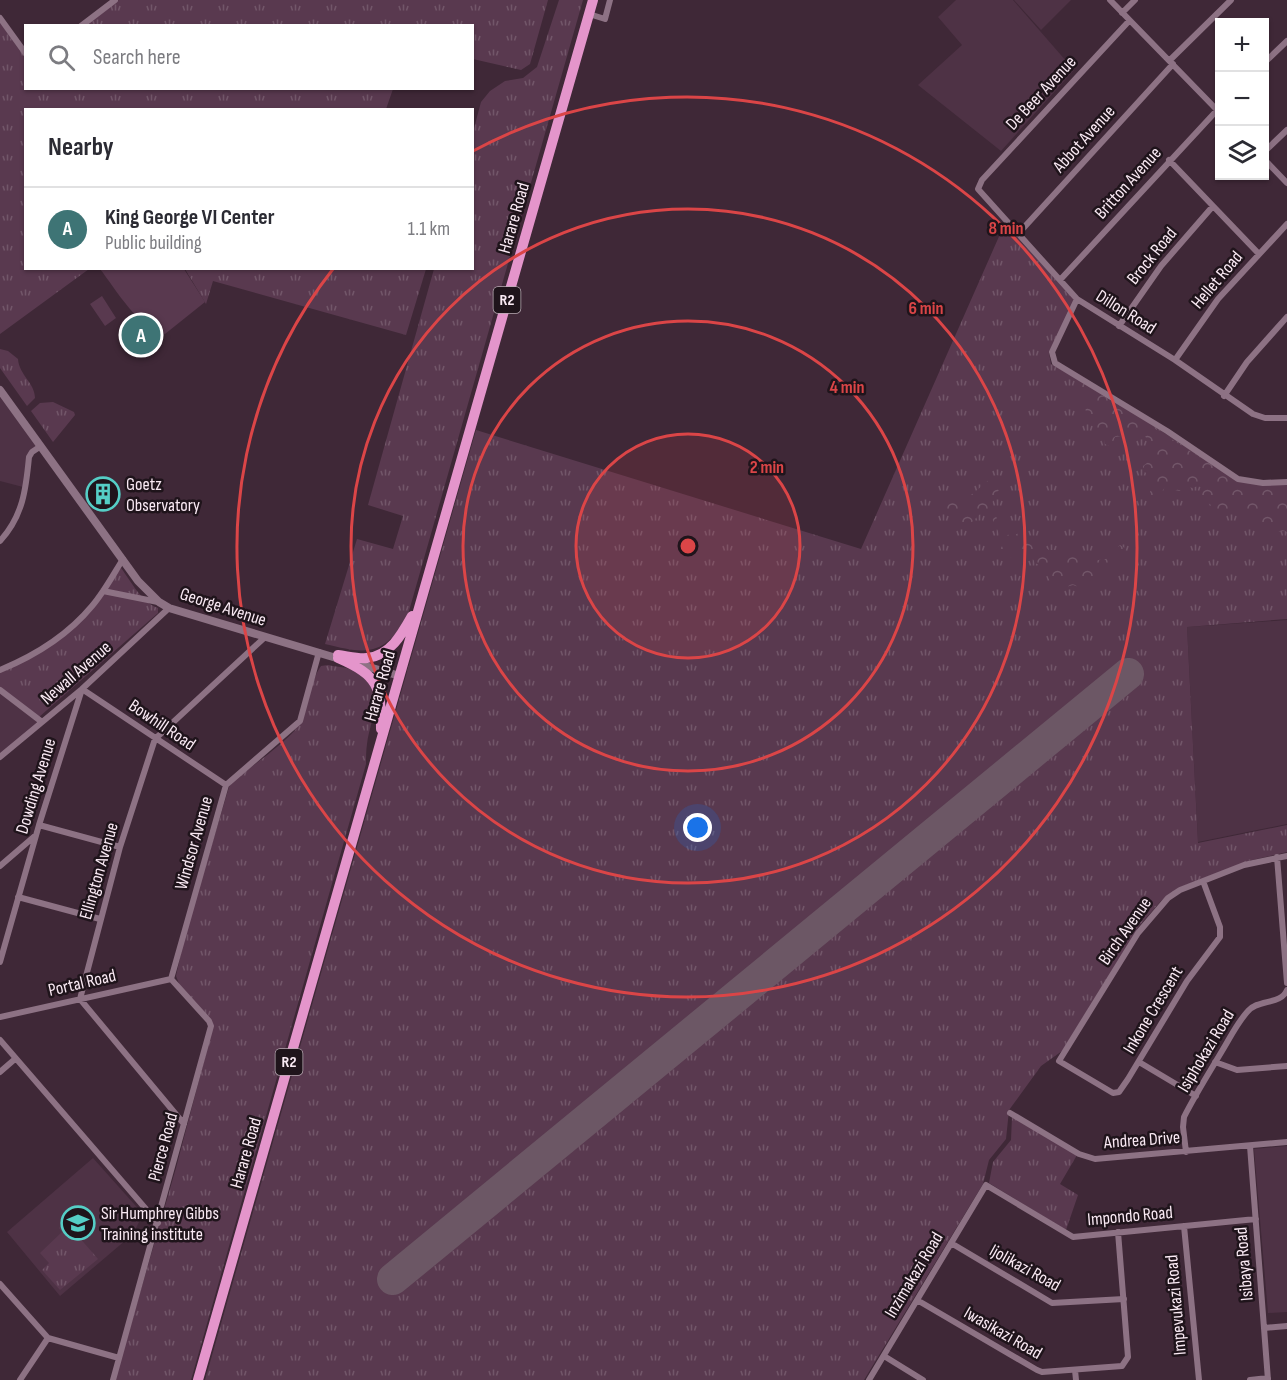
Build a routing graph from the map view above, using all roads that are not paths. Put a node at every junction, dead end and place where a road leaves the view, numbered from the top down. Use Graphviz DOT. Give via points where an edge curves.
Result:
graph roads {
  1 [pos="593,0"];
  2 [pos="610,0"];
  3 [pos="1110,0"];
  4 [pos="1135,0"];
  5 [pos="1231,0"];
  6 [pos="110,1"];
  7 [pos="1122,13"];
  8 [pos="589,14"];
  9 [pos="0,18"];
  10 [pos="1129,21"];
  11 [pos="83,24"];
  12 [pos="1287,41"];
  13 [pos="24,51"];
  14 [pos="1269,58"];
  15 [pos="1171,62"];
  16 [pos="1215,106"];
  17 [pos="1215,114"];
  18 [pos="1287,130"];
  19 [pos="1269,147"];
  20 [pos="1169,160"];
  21 [pos="1269,164"];
  22 [pos="1287,183"];
  23 [pos="978,189"];
  24 [pos="1213,206"];
  25 [pos="1287,224"];
  26 [pos="1018,234"];
  27 [pos="1259,254"];
  28 [pos="1060,280"];
  29 [pos="1077,299"];
  30 [pos="1287,317"];
  31 [pos="1119,326"];
  32 [pos="1175,360"];
  33 [pos="0,390"];
  34 [pos="1224,396"];
  35 [pos="1287,418"];
  36 [pos="41,446"];
  37 [pos="1287,482"];
  38 [pos="0,541"];
  39 [pos="123,560"];
  40 [pos="103,591"];
  41 [pos="422,600"];
  42 [pos="159,602"];
  43 [pos="169,608"];
  44 [pos="264,638"];
  45 [pos="322,653"];
  46 [pos="338,656"];
  47 [pos="0,670"];
  48 [pos="400,674"];
  49 [pos="82,689"];
  50 [pos="0,690"];
  51 [pos="42,722"];
  52 [pos="155,739"];
  53 [pos="381,744"];
  54 [pos="0,758"];
  55 [pos="226,785"];
  56 [pos="39,825"];
  57 [pos="36,835"];
  58 [pos="120,847"];
  59 [pos="1287,855"];
  60 [pos="1277,857"];
  61 [pos="0,866"];
  62 [pos="1203,880"];
  63 [pos="18,897"];
  64 [pos="100,919"];
  65 [pos="1285,920"];
  66 [pos="0,962"];
  67 [pos="171,979"];
  68 [pos="1287,983"];
  69 [pos="1287,990"];
  70 [pos="80,999"];
  71 [pos="0,1017"];
  72 [pos="0,1040"];
  73 [pos="15,1059"];
  74 [pos="1059,1060"];
  75 [pos="1139,1062"];
  76 [pos="1215,1062"];
  77 [pos="1287,1066"];
  78 [pos="0,1072"];
  79 [pos="1196,1096"];
  80 [pos="1010,1113"];
  81 [pos="184,1124"];
  82 [pos="1287,1142"];
  83 [pos="1250,1146"];
  84 [pos="1186,1152"];
  85 [pos="986,1185"];
  86 [pos="1256,1219"];
  87 [pos="158,1223"];
  88 [pos="1184,1226"];
  89 [pos="1118,1232"];
  90 [pos="951,1242"];
  91 [pos="0,1284"];
  92 [pos="1124,1299"];
  93 [pos="917,1300"];
  94 [pos="1287,1326"];
  95 [pos="1264,1328"];
  96 [pos="48,1338"];
  97 [pos="884,1356"];
  98 [pos="119,1358"];
  99 [pos="1075,1370"];
  100 [pos="1268,1379"];
  101 [pos="20,1380"];
  102 [pos="113,1380"];
  103 [pos="198,1380"];
  104 [pos="869,1380"];
  105 [pos="922,1380"];
  106 [pos="1076,1380"];
  107 [pos="1198,1380"];
  108 [pos="1250,1380"];
  1 -- 8 [label="highway, Harare Road / R2"];
  2 -- 8 [label="street" via="604,19"];
  3 -- 7 [label="street"];
  4 -- 7 [label="street"];
  5 -- 15 [label="street, Abbot Avenue"];
  6 -- 11 [label="street"];
  7 -- 10 [label="street"];
  8 -- 41 [label="highway, Harare Road / R2"];
  9 -- 13 [label="street"];
  10 -- 15 [label="street"];
  10 -- 23 [label="street, De Beer Avenue" via="989,172"];
  12 -- 14 [label="street"];
  15 -- 16 [label="street"];
  15 -- 26 [label="street, Abbot Avenue"];
  17 -- 20 [label="street, Britton Avenue"];
  18 -- 19 [label="street"];
  20 -- 24 [label="street"];
  20 -- 28 [label="street, Britton Avenue"];
  21 -- 22 [label="street"];
  23 -- 26 [label="street, Dillon Road"];
  24 -- 27 [label="street"];
  24 -- 31 [label="street, Brock Road" via="1161,266"];
  25 -- 27 [label="street, Hellet Road"];
  26 -- 28 [label="street, Dillon Road"];
  27 -- 32 [label="street, Hellet Road" via="1207,314"];
  28 -- 29 [label="street, Dillon Road"];
  29 -- 31 [label="street, Dillon Road"];
  29 -- 37 [label="street" via="1052,352 1055,363 1236,478"];
  30 -- 34 [label="street" via="1247,362"];
  31 -- 32 [label="street, Dillon Road"];
  32 -- 34 [label="street, Dillon Road"];
  33 -- 36 [label="main road, George Avenue"];
  34 -- 35 [label="street, Dillon Road" via="1262,418"];
  36 -- 38 [label="street" via="29,457 18,517"];
  36 -- 39 [label="main road, George Avenue"];
  39 -- 40 [label="street"];
  39 -- 42 [label="main road, George Avenue"];
  40 -- 42 [label="street"];
  40 -- 47 [label="street" via="91,608 56,639"];
  41 -- 46 [label="highway" via="391,648 367,658"];
  41 -- 48 [label="highway, Harare Road / R2"];
  42 -- 43 [label="main road, George Avenue"];
  43 -- 44 [label="main road, George Avenue"];
  43 -- 49 [label="street, Newall Avenue"];
  44 -- 45 [label="main road, George Avenue"];
  44 -- 52 [label="street, Ellington Avenue"];
  45 -- 46 [label="main road, George Avenue"];
  45 -- 55 [label="street, Windsor Avenue" via="300,721"];
  46 -- 48 [label="main road, George Avenue"];
  46 -- 53 [label="highway" via="364,670 376,684 381,702"];
  48 -- 53 [label="highway, Harare Road / R2"];
  49 -- 51 [label="street, Newall Avenue"];
  49 -- 52 [label="street, Bowhill Road"];
  49 -- 56 [label="street, Dowding Avenue"];
  50 -- 51 [label="street"];
  51 -- 54 [label="street, Newall Avenue"];
  52 -- 55 [label="street, Bowhill Road"];
  52 -- 58 [label="street, Ellington Avenue"];
  53 -- 103 [label="highway, Harare Road / R2"];
  55 -- 67 [label="street, Windsor Avenue"];
  56 -- 57 [label="street, Dowding Avenue"];
  56 -- 58 [label="street"];
  57 -- 61 [label="street"];
  57 -- 63 [label="street, Dowding Avenue"];
  58 -- 64 [label="street, Ellington Avenue"];
  59 -- 60 [label="street, Birch Avenue"];
  60 -- 62 [label="street, Birch Avenue"];
  60 -- 65 [label="street"];
  62 -- 74 [label="street, Birch Avenue" via="1174,893 1148,919"];
  62 -- 75 [label="street, Inkone Crescent" via="1220,937 1187,981"];
  63 -- 64 [label="street"];
  63 -- 66 [label="street, Dowding Avenue"];
  64 -- 70 [label="street, Ellington Avenue"];
  65 -- 68 [label="street"];
  67 -- 70 [label="street, Portal Road"];
  67 -- 81 [label="street, Pierce Road" via="211,1026"];
  69 -- 76 [label="street, Isiphokazi Road" via="1280,999 1258,1003 1247,1012"];
  70 -- 71 [label="street, Portal Road"];
  70 -- 81 [label="street"];
  72 -- 73 [label="street"];
  73 -- 78 [label="street"];
  73 -- 87 [label="street"];
  74 -- 75 [label="street, Inkone Crescent" via="1115,1093"];
  75 -- 79 [label="street"];
  76 -- 77 [label="street" via="1237,1070"];
  76 -- 79 [label="street, Isiphokazi Road"];
  79 -- 84 [label="street, Isiphokazi Road" via="1183,1121"];
  80 -- 84 [label="street, Andrea Drive" via="1091,1158"];
  81 -- 87 [label="street, Pierce Road"];
  82 -- 83 [label="street, Andrea Drive"];
  83 -- 84 [label="street, Andrea Drive"];
  83 -- 86 [label="street, Isibaya Road"];
  85 -- 89 [label="street, Impondo Road" via="1071,1236"];
  85 -- 90 [label="street, Inzimakazi Road"];
  86 -- 88 [label="street, Impondo Road"];
  86 -- 95 [label="street, Isibaya Road"];
  87 -- 98 [label="street, Pierce Road"];
  88 -- 89 [label="street, Impondo Road"];
  88 -- 107 [label="street, Impevukazi Road"];
  89 -- 92 [label="street, Iwasikazi Road"];
  90 -- 92 [label="street, Ijolikazi Road" via="1052,1304"];
  90 -- 93 [label="street, Inzimakazi Road"];
  91 -- 96 [label="street"];
  92 -- 99 [label="street, Iwasikazi Road" via="1127,1360 1122,1366"];
  93 -- 97 [label="street, Inzimakazi Road"];
  93 -- 99 [label="street, Iwasikazi Road" via="1036,1370"];
  94 -- 95 [label="street"];
  95 -- 100 [label="street, Isibaya Road"];
  96 -- 98 [label="street"];
  96 -- 101 [label="street"];
  97 -- 104 [label="street, Inzimakazi Road"];
  97 -- 105 [label="street"];
  98 -- 102 [label="street, Pierce Road"];
  99 -- 106 [label="street"];
  100 -- 108 [label="street"];
}
